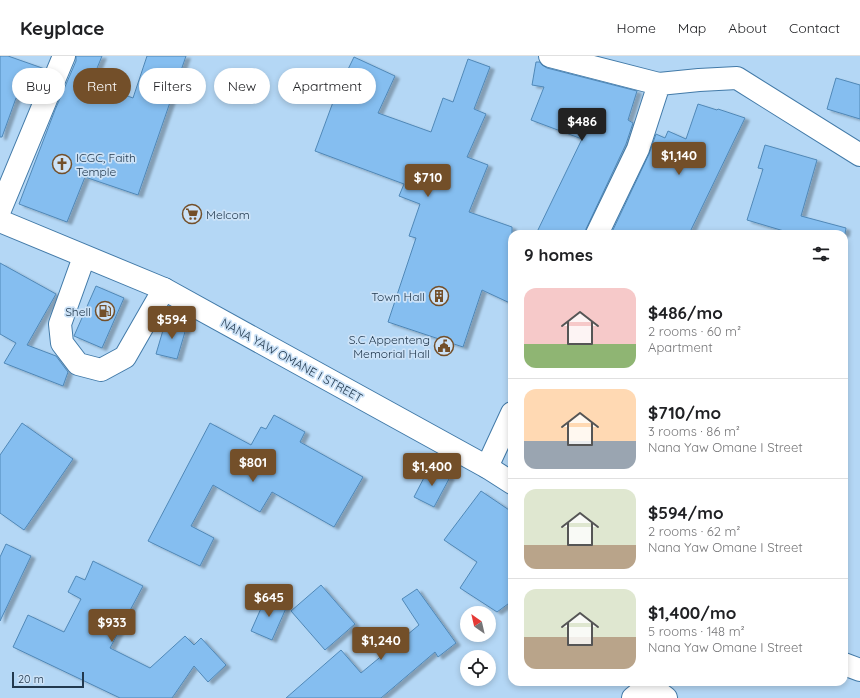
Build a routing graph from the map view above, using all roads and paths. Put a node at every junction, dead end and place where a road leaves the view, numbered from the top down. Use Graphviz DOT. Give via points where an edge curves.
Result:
graph roads {
  1 [pos="64,56"];
  2 [pos="550,56"];
  3 [pos="659,84"];
  4 [pos="860,155"];
  5 [pos="0,210"];
  6 [pos="0,222"];
  7 [pos="599,230"];
  8 [pos="84,257"];
  9 [pos="164,289"];
  10 [pos="508,421"];
  11 [pos="486,466"];
  12 [pos="508,480"];
  13 [pos="848,666"];
  14 [pos="860,670"];
  15 [pos="644,688"];
  16 [pos="666,698"];
  1 -- 5 [label="street"];
  2 -- 3 [label="street"];
  3 -- 4 [label="street" via="737,78"];
  3 -- 7 [label="street" via="638,149"];
  6 -- 8 [label="street, NANA YAW OMANE I STREET"];
  8 -- 9 [label="street, NANA YAW OMANE I STREET"];
  8 -- 9 [label="street" via="60,324 62,343 78,364 101,370 125,357"];
  9 -- 11 [label="street, NANA YAW OMANE I STREET"];
  10 -- 11 [label="street"];
  11 -- 12 [label="street, NANA YAW OMANE I STREET"];
  13 -- 14 [label="street"];
  15 -- 16 [label="street"];
}
